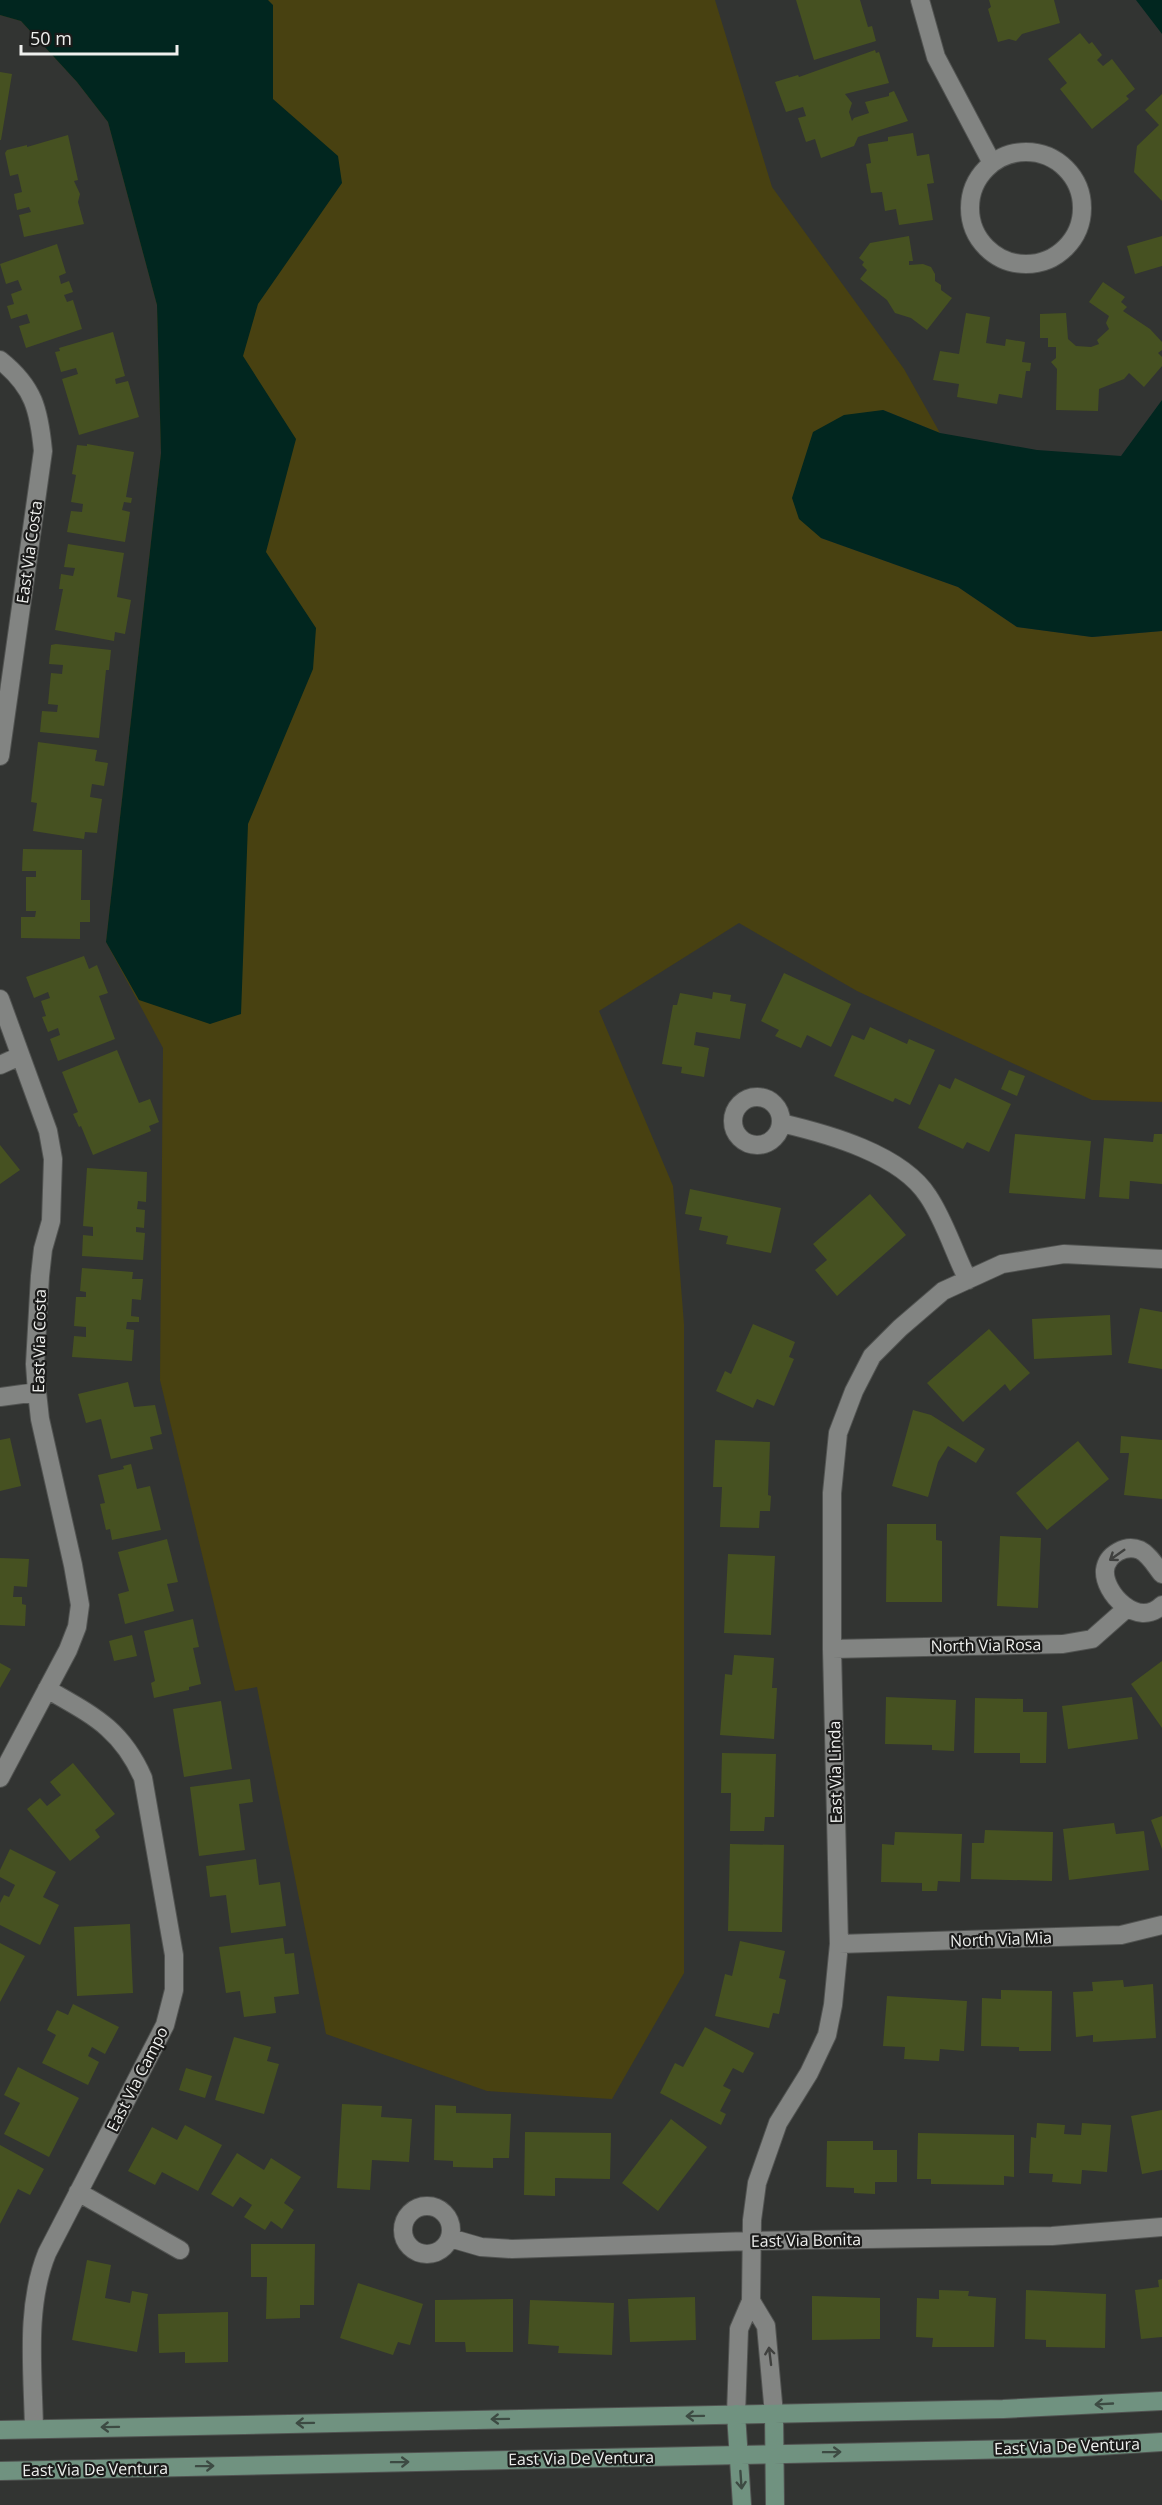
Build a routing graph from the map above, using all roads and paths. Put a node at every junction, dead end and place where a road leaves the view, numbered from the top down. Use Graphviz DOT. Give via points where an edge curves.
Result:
graph roads {
  1 [pos="920,0"];
  2 [pos="992,163"];
  3 [pos="0,360"];
  4 [pos="0,756"];
  5 [pos="0,999"];
  6 [pos="20,1056"];
  7 [pos="0,1065"];
  8 [pos="781,1123"];
  9 [pos="1162,1259"];
  10 [pos="968,1280"];
  11 [pos="37,1392"];
  12 [pos="0,1397"];
  13 [pos="1162,1574"];
  14 [pos="1162,1605"];
  15 [pos="1127,1608"];
  16 [pos="832,1649"];
  17 [pos="46,1689"];
  18 [pos="0,1778"];
  19 [pos="1162,1925"];
  20 [pos="838,1944"];
  21 [pos="78,2192"];
  22 [pos="1162,2227"];
  23 [pos="450,2238"];
  24 [pos="751,2241"];
  25 [pos="180,2250"];
  26 [pos="751,2301"];
  27 [pos="1162,2401"];
  28 [pos="736,2414"];
  29 [pos="774,2414"];
  30 [pos="33,2429"];
  31 [pos="0,2430"];
  32 [pos="1162,2442"];
  33 [pos="774,2453"];
  34 [pos="739,2454"];
  35 [pos="0,2471"];
  36 [pos="742,2505"];
  37 [pos="775,2505"];
  1 -- 2 [label="street" via="936,57"];
  2 -- 2 [label="street" via="972,193 969,212 974,230 997,257 1014,264 1050,260 1076,234 1082,216 1082,197 1075,179 1046,155 1028,152"];
  3 -- 4 [label="street, East Via Costa" via="30,391 40,418 43,451"];
  5 -- 6 [label="street, East Via Costa"];
  6 -- 7 [label="street"];
  6 -- 11 [label="street, East Via Costa" via="48,1131 53,1158 51,1221 40,1276"];
  8 -- 10 [label="street" via="868,1151 904,1172 927,1194"];
  9 -- 10 [label="street, East Via Linda" via="1064,1254 1002,1264"];
  10 -- 16 [label="street, East Via Linda" via="943,1291 872,1356 838,1433 832,1493"];
  11 -- 12 [label="street"];
  11 -- 17 [label="street, East Via Costa" via="80,1605 68,1650"];
  13 -- 15 [label="street, one-way" via="1140,1550 1124,1549 1111,1557 1106,1579"];
  14 -- 15 [label="street" via="1141,1614"];
  15 -- 16 [label="street, North Via Rosa" via="1092,1639 1063,1644"];
  16 -- 20 [label="street, East Via Linda"];
  17 -- 18 [label="street, East Via Costa"];
  17 -- 21 [label="street, East Via Campo" via="97,1718 133,1756 143,1778 174,1955 174,1990 165,2025"];
  19 -- 20 [label="street, North Via Mia" via="1121,1935"];
  20 -- 24 [label="street, East Via Linda" via="827,2035 778,2123 766,2153 757,2183"];
  21 -- 25 [label="street"];
  21 -- 30 [label="street, East Via Campo" via="37,2276 33,2304"];
  22 -- 24 [label="street, East Via Bonita" via="1053,2236"];
  23 -- 24 [label="street, East Via Bonita" via="481,2247 512,2249"];
  24 -- 26 [label="street, East Via Linda"];
  26 -- 28 [label="street, East Via Linda" via="739,2329"];
  29 -- 26 [label="street, one-way" via="766,2326"];
  27 -- 29 [label="main road, one-way"];
  28 -- 29 [label="main road"];
  28 -- 30 [label="main road, one-way"];
  28 -- 34 [label="main road"];
  29 -- 33 [label="main road"];
  30 -- 31 [label="main road"];
  33 -- 32 [label="main road, East Via De Ventura, one-way" via="1067,2448"];
  33 -- 34 [label="main road, East Via De Ventura"];
  33 -- 37 [label="main road"];
  35 -- 34 [label="main road, East Via De Ventura, one-way"];
  34 -- 36 [label="main road, one-way"];
}
